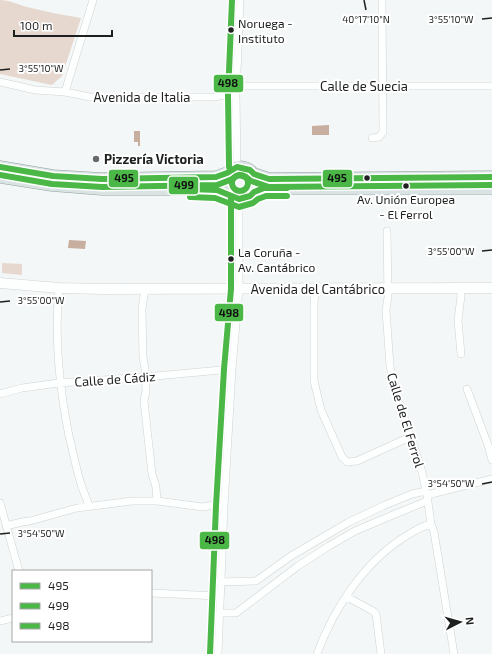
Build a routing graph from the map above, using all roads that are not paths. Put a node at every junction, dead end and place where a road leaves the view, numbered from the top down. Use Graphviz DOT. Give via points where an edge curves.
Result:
graph roads {
  1 [pos="93,0"];
  2 [pos="240,0"];
  3 [pos="382,0"];
  4 [pos="0,82"];
  5 [pos="237,86"];
  6 [pos="382,86"];
  7 [pos="492,86"];
  8 [pos="66,92"];
  9 [pos="236,95"];
  10 [pos="372,138"];
  11 [pos="232,170"];
  12 [pos="254,174"];
  13 [pos="0,176"];
  14 [pos="492,177"];
  15 [pos="492,188"];
  16 [pos="254,192"];
  17 [pos="234,196"];
  18 [pos="387,231"];
  19 [pos="0,283"];
  20 [pos="59,288"];
  21 [pos="460,288"];
  22 [pos="492,288"];
  23 [pos="238,289"];
  24 [pos="316,289"];
  25 [pos="388,289"];
  26 [pos="144,290"];
  27 [pos="460,354"];
  28 [pos="232,369"];
  29 [pos="146,378"];
  30 [pos="60,383"];
  31 [pos="467,389"];
  32 [pos="0,394"];
  33 [pos="410,437"];
  34 [pos="492,460"];
  35 [pos="492,479"];
  36 [pos="426,493"];
  37 [pos="157,502"];
  38 [pos="0,503"];
  39 [pos="89,506"];
  40 [pos="224,506"];
  41 [pos="431,524"];
  42 [pos="6,526"];
  43 [pos="19,570"];
  44 [pos="220,582"];
  45 [pos="152,593"];
  46 [pos="219,596"];
  47 [pos="347,597"];
  48 [pos="220,613"];
  49 [pos="12,618"];
  50 [pos="0,621"];
  51 [pos="218,654"];
  52 [pos="317,654"];
  53 [pos="381,654"];
  54 [pos="454,654"];
  1 -- 8 [label="street"];
  2 -- 5 [label="street"];
  3 -- 6 [label="street"];
  4 -- 8 [label="street, Avenida de Italia" via="35,90"];
  5 -- 6 [label="street, Calle de Suecia"];
  5 -- 9 [label="street"];
  6 -- 7 [label="street, Calle de Suecia"];
  6 -- 10 [label="street" via="383,132 379,137"];
  8 -- 9 [label="street, Avenida de Italia" via="90,97"];
  9 -- 11 [label="street"];
  11 -- 12 [label="main road" via="246,168"];
  11 -- 13 [label="main road" via="216,177 102,179"];
  11 -- 17 [label="main road" via="224,183 225,189"];
  12 -- 14 [label="main road" via="270,179"];
  12 -- 16 [label="main road"];
  13 -- 17 [label="main road" via="52,185 102,189 210,189"];
  15 -- 16 [label="main road" via="264,188"];
  16 -- 17 [label="main road" via="245,198"];
  17 -- 23 [label="street"];
  18 -- 25 [label="street, Calle de El Ferrol"];
  19 -- 20 [label="street, Avenida del Cantábrico"];
  20 -- 26 [label="street, Avenida del Cantábrico"];
  20 -- 30 [label="street" via="57,309"];
  21 -- 22 [label="street, Avenida del Cantábrico"];
  21 -- 25 [label="street, Avenida del Cantábrico"];
  21 -- 27 [label="street"];
  23 -- 24 [label="street, Avenida del Cantábrico"];
  23 -- 26 [label="street, Avenida del Cantábrico"];
  23 -- 28 [label="street"];
  24 -- 25 [label="street, Avenida del Cantábrico"];
  24 -- 33 [label="street" via="314,380 321,410 342,456 347,462 357,461"];
  25 -- 33 [label="street, Calle de El Ferrol" via="386,310 390,366"];
  26 -- 29 [label="street" via="142,309"];
  28 -- 29 [label="street, Calle de Cádiz"];
  28 -- 40 [label="street"];
  29 -- 30 [label="street, Calle de Cádiz"];
  29 -- 37 [label="street" via="144,401"];
  30 -- 32 [label="street, Calle de Cádiz"];
  30 -- 39 [label="street" via="72,448"];
  31 -- 34 [label="street"];
  33 -- 36 [label="street, Calle de El Ferrol" via="421,468"];
  35 -- 36 [label="street"];
  36 -- 41 [label="street, Calle de El Ferrol"];
  36 -- 44 [label="street" via="412,494 349,522 291,556 256,581"];
  36 -- 48 [label="street" via="329,546 236,612"];
  37 -- 39 [label="street" via="132,501"];
  37 -- 40 [label="street" via="202,507"];
  38 -- 42 [label="street"];
  39 -- 42 [label="street"];
  40 -- 44 [label="street"];
  41 -- 47 [label="street" via="415,531 390,548 366,570"];
  41 -- 54 [label="street, Calle de El Ferrol"];
  42 -- 43 [label="street"];
  44 -- 46 [label="street"];
  45 -- 46 [label="street"];
  46 -- 48 [label="street"];
  47 -- 52 [label="street" via="338,608"];
  47 -- 53 [label="street" via="376,614"];
  48 -- 51 [label="street"];
  49 -- 50 [label="street"];
}
